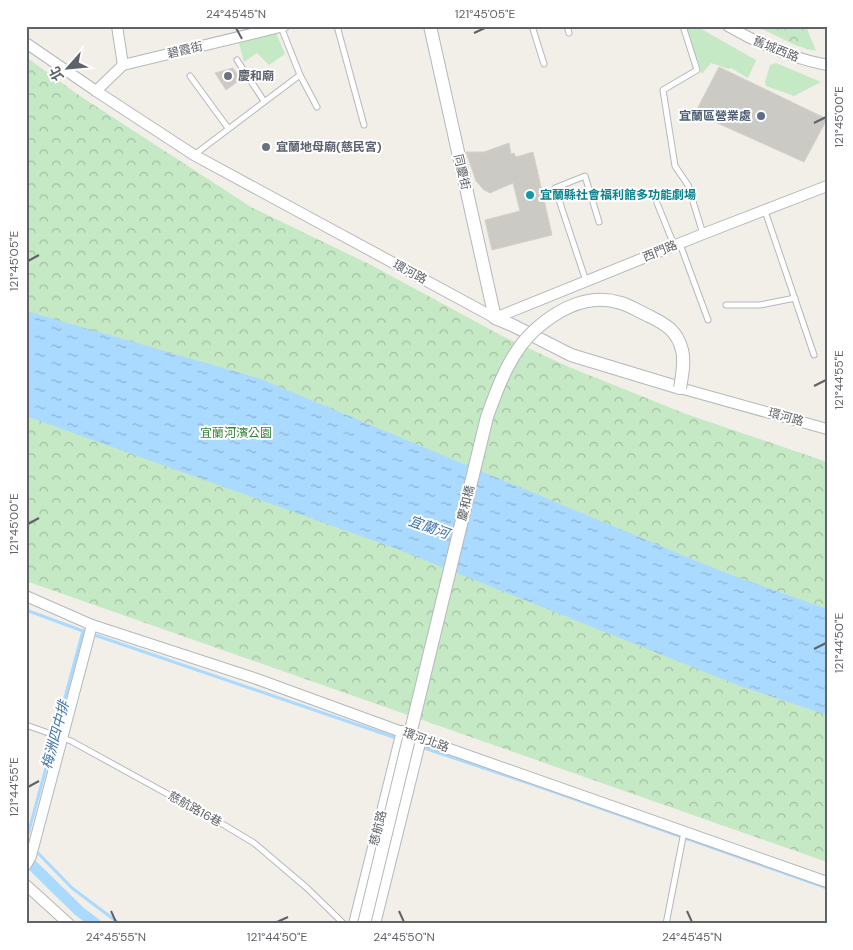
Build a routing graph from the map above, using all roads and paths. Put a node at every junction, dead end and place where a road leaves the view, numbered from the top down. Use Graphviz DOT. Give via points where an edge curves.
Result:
graph roads {
  1 [pos="117,26"];
  2 [pos="282,26"];
  3 [pos="337,26"];
  4 [pos="430,26"];
  5 [pos="532,26"];
  6 [pos="567,26"];
  7 [pos="683,26"];
  8 [pos="728,26"];
  9 [pos="569,33"];
  10 [pos="26,43"];
  11 [pos="237,60"];
  12 [pos="544,64"];
  13 [pos="123,65"];
  14 [pos="827,65"];
  15 [pos="300,75"];
  16 [pos="190,76"];
  17 [pos="96,91"];
  18 [pos="264,101"];
  19 [pos="317,107"];
  20 [pos="364,125"];
  21 [pos="228,128"];
  22 [pos="194,155"];
  23 [pos="827,186"];
  24 [pos="657,203"];
  25 [pos="765,210"];
  26 [pos="599,222"];
  27 [pos="703,234"];
  28 [pos="677,244"];
  29 [pos="586,280"];
  30 [pos="795,298"];
  31 [pos="726,305"];
  32 [pos="495,318"];
  33 [pos="708,320"];
  34 [pos="814,355"];
  35 [pos="680,388"];
  36 [pos="827,429"];
  37 [pos="26,596"];
  38 [pos="92,625"];
  39 [pos="26,725"];
  40 [pos="402,731"];
  41 [pos="62,738"];
  42 [pos="421,739"];
  43 [pos="684,832"];
  44 [pos="26,865"];
  45 [pos="827,882"];
  46 [pos="26,884"];
  47 [pos="69,924"];
  48 [pos="344,924"];
  49 [pos="354,924"];
  50 [pos="364,924"];
  51 [pos="375,924"];
  52 [pos="666,924"];
  1 -- 13 [label="street"];
  2 -- 13 [label="street, 碧霞街"];
  2 -- 15 [label="lane"];
  3 -- 20 [label="lane"];
  4 -- 32 [label="street, 同慶街"];
  5 -- 12 [label="lane"];
  6 -- 9 [label="lane"];
  7 -- 27 [label="lane" via="698,70 663,90 675,166 688,185"];
  8 -- 14 [label="street, 舊城西路" via="783,53"];
  10 -- 17 [label="street, 環河路"];
  11 -- 18 [label="lane"];
  13 -- 17 [label="street"];
  15 -- 18 [label="lane"];
  15 -- 19 [label="lane"];
  16 -- 21 [label="lane"];
  17 -- 22 [label="street, 環河路"];
  18 -- 21 [label="lane"];
  21 -- 22 [label="lane"];
  22 -- 32 [label="street, 環河路"];
  23 -- 25 [label="street, 西門路"];
  24 -- 28 [label="lane"];
  25 -- 27 [label="street, 西門路"];
  25 -- 30 [label="lane"];
  26 -- 29 [label="lane" via="585,176 555,188"];
  27 -- 28 [label="street, 西門路"];
  28 -- 29 [label="street, 西門路"];
  28 -- 33 [label="lane"];
  29 -- 32 [label="street, 西門路"];
  30 -- 31 [label="lane" via="760,305"];
  30 -- 34 [label="lane"];
  32 -- 35 [label="street, 環河路" via="571,355"];
  35 -- 36 [label="street, 環河路"];
  35 -- 50 [label="street, 慶和橋, bridge" via="684,359 675,334 665,324 614,301 592,300 566,308 536,329 510,363 487,417"];
  37 -- 38 [label="street, 環河北路"];
  38 -- 40 [label="street, 環河北路"];
  38 -- 41 [label="street"];
  39 -- 41 [label="lane, 慈航路16巷"];
  40 -- 42 [label="street, 環河北路"];
  40 -- 49 [label="street, 慈航路"];
  41 -- 44 [label="street"];
  41 -- 48 [label="lane, 慈航路16巷" via="254,843"];
  42 -- 43 [label="street, 環河北路"];
  42 -- 51 [label="street, 慈航路"];
  43 -- 45 [label="street, 環河北路"];
  43 -- 52 [label="lane"];
  46 -- 47 [label="street"];
}
